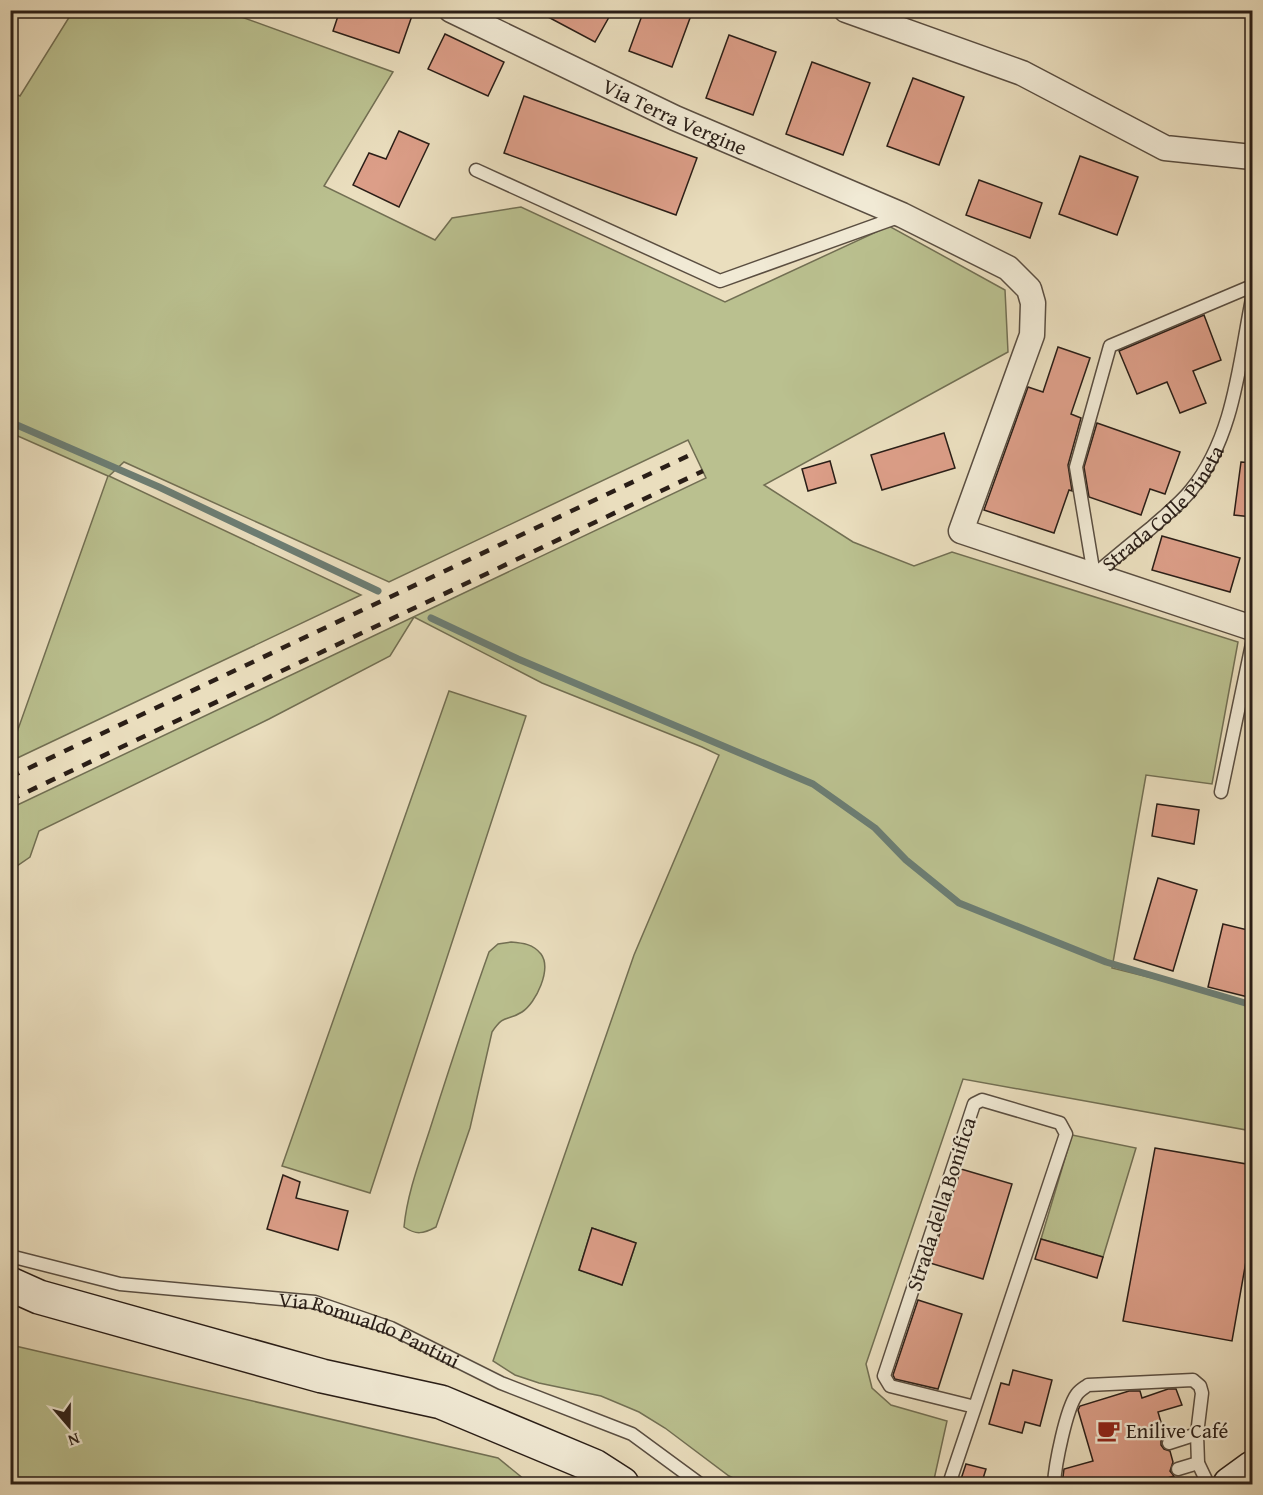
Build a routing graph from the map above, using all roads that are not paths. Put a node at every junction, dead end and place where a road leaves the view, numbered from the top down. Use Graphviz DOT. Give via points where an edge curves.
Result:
graph roads {
  1 [pos="451,10"];
  2 [pos="846,10"];
  3 [pos="1252,157"];
  4 [pos="476,170"];
  5 [pos="902,216"];
  6 [pos="1252,286"];
  7 [pos="1252,299"];
  8 [pos="1094,575"];
  9 [pos="1252,628"];
  10 [pos="1252,644"];
  11 [pos="1221,792"];
  12 [pos="10,1256"];
  13 [pos="10,1284"];
  14 [pos="975,1407"];
  15 [pos="1197,1434"];
  16 [pos="1169,1443"];
  17 [pos="1198,1463"];
  18 [pos="1252,1468"];
  19 [pos="1178,1469"];
  20 [pos="1252,1474"];
  21 [pos="1056,1480"];
  22 [pos="622,1485"];
  23 [pos="700,1485"];
  24 [pos="949,1485"];
  25 [pos="1208,1485"];
  26 [pos="1230,1485"];
  27 [pos="1251,1485"];
  1 -- 5 [label="street, Via Terra Vergine" via="675,118"];
  2 -- 3 [label="street" via="1023,73 1165,148"];
  4 -- 5 [label="lane" via="720,281"];
  5 -- 8 [label="street, Via Terra Vergine" via="1008,268 1029,289 1033,303 1032,335 961,531"];
  6 -- 8 [label="lane, Strada Colle Pineta" via="1110,346 1076,467"];
  7 -- 8 [label="lane, Strada Colle Pineta" via="1228,420 1207,468 1170,511"];
  8 -- 9 [label="street"];
  10 -- 11 [label="lane"];
  12 -- 23 [label="lane, Via Romualdo Pantini" via="120,1284 315,1302 391,1328 501,1383 632,1434"];
  13 -- 22 [label="main road, Via Romualdo Pantini" via="39,1297 322,1376 441,1402 594,1466"];
  14 -- 14 [label="lane, Strada della Bonifica" via="1066,1134 1060,1123 982,1100 974,1104 884,1376 890,1386"];
  14 -- 24 [label="lane, Strada della Bonifica"];
  15 -- 16 [label="lane"];
  15 -- 17 [label="lane"];
  15 -- 21 [label="lane" via="1202,1394 1193,1380 1127,1388 1088,1385 1076,1396 1069,1412"];
  17 -- 19 [label="lane"];
  17 -- 25 [label="lane"];
  18 -- 26 [label="main road"];
  20 -- 27 [label="main road"];
}
